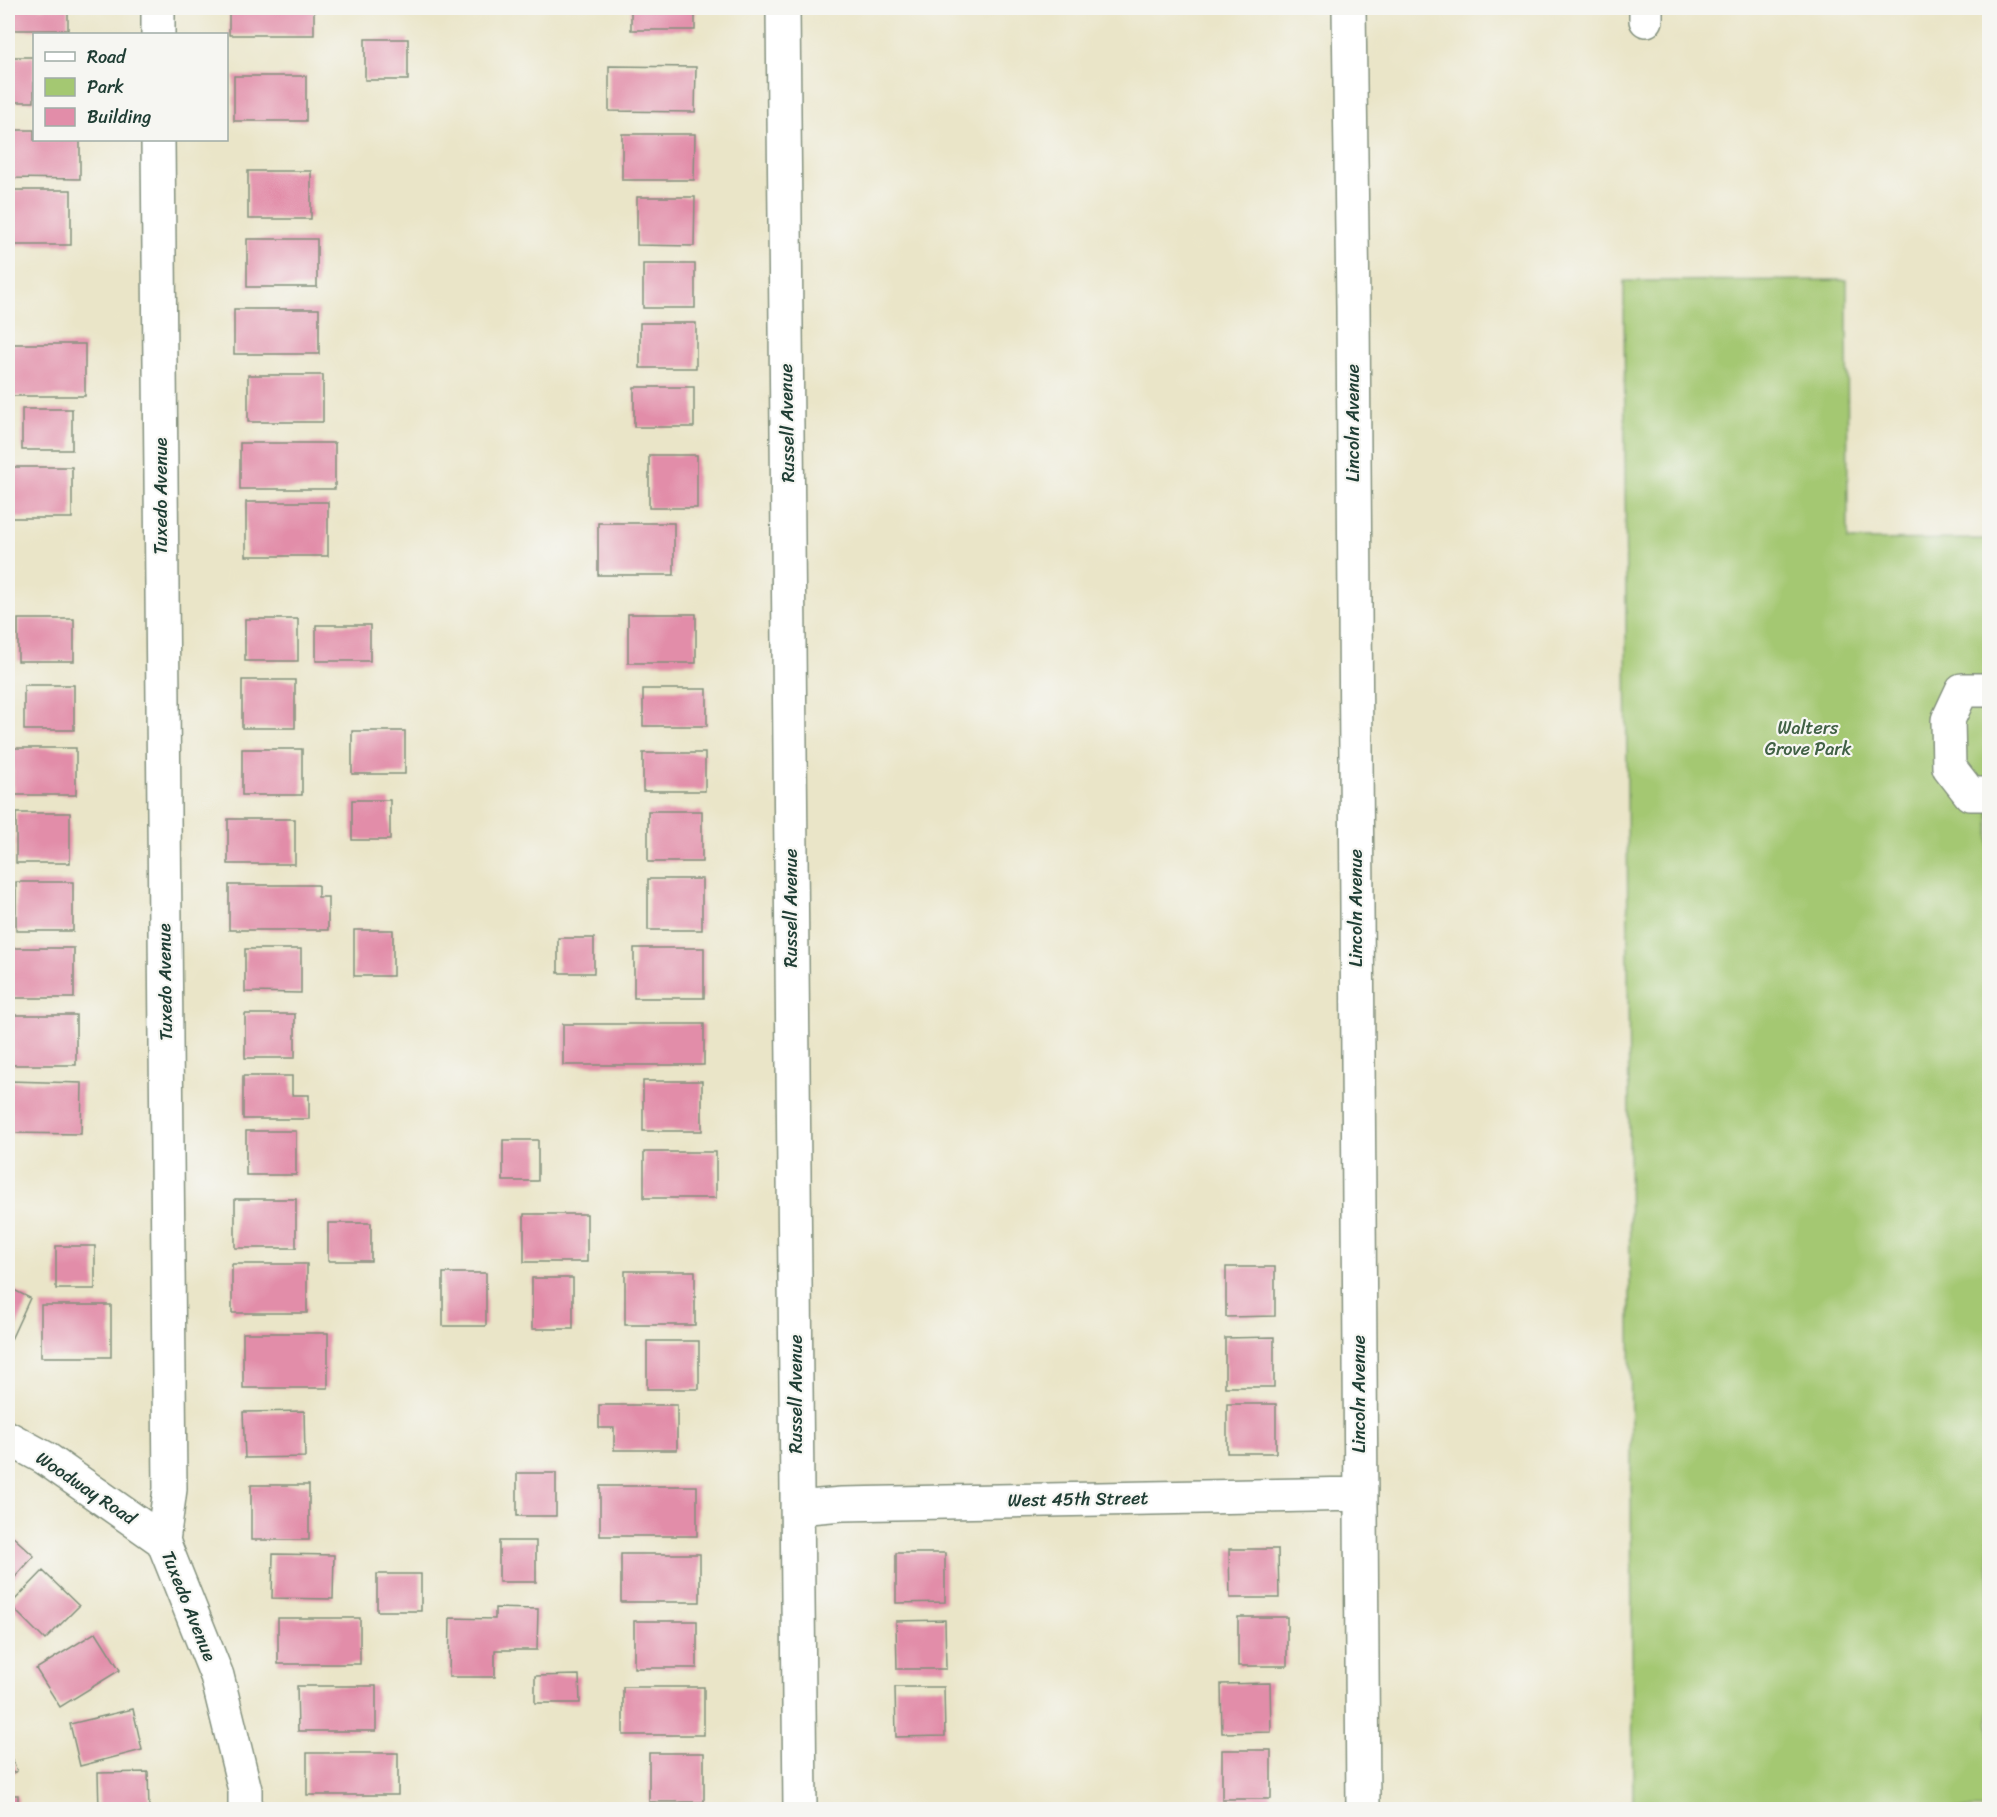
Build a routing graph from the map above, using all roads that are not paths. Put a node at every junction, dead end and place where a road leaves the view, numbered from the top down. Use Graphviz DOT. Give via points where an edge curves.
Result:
graph roads {
  1 [pos="158,8"];
  2 [pos="783,8"];
  3 [pos="1349,8"];
  4 [pos="158,33"];
  5 [pos="158,141"];
  6 [pos="1989,690"];
  7 [pos="1989,794"];
  8 [pos="8,1438"];
  9 [pos="1359,1494"];
  10 [pos="796,1508"];
  11 [pos="163,1541"];
  12 [pos="245,1809"];
  13 [pos="800,1809"];
  14 [pos="1363,1809"];
  1 -- 4 [label="street"];
  2 -- 10 [label="street, Russell Avenue"];
  3 -- 9 [label="street, Lincoln Avenue"];
  5 -- 11 [label="street, Tuxedo Avenue" via="170,1489"];
  6 -- 7 [label="street" via="1962,690 1948,720 1949,767 1970,794"];
  8 -- 11 [label="street, Woodway Road" via="45,1458"];
  9 -- 10 [label="street, West 45th Street" via="854,1503"];
  9 -- 14 [label="street, Lincoln Avenue"];
  10 -- 13 [label="street, Russell Avenue"];
  11 -- 12 [label="street, Tuxedo Avenue" via="217,1676"];
}
